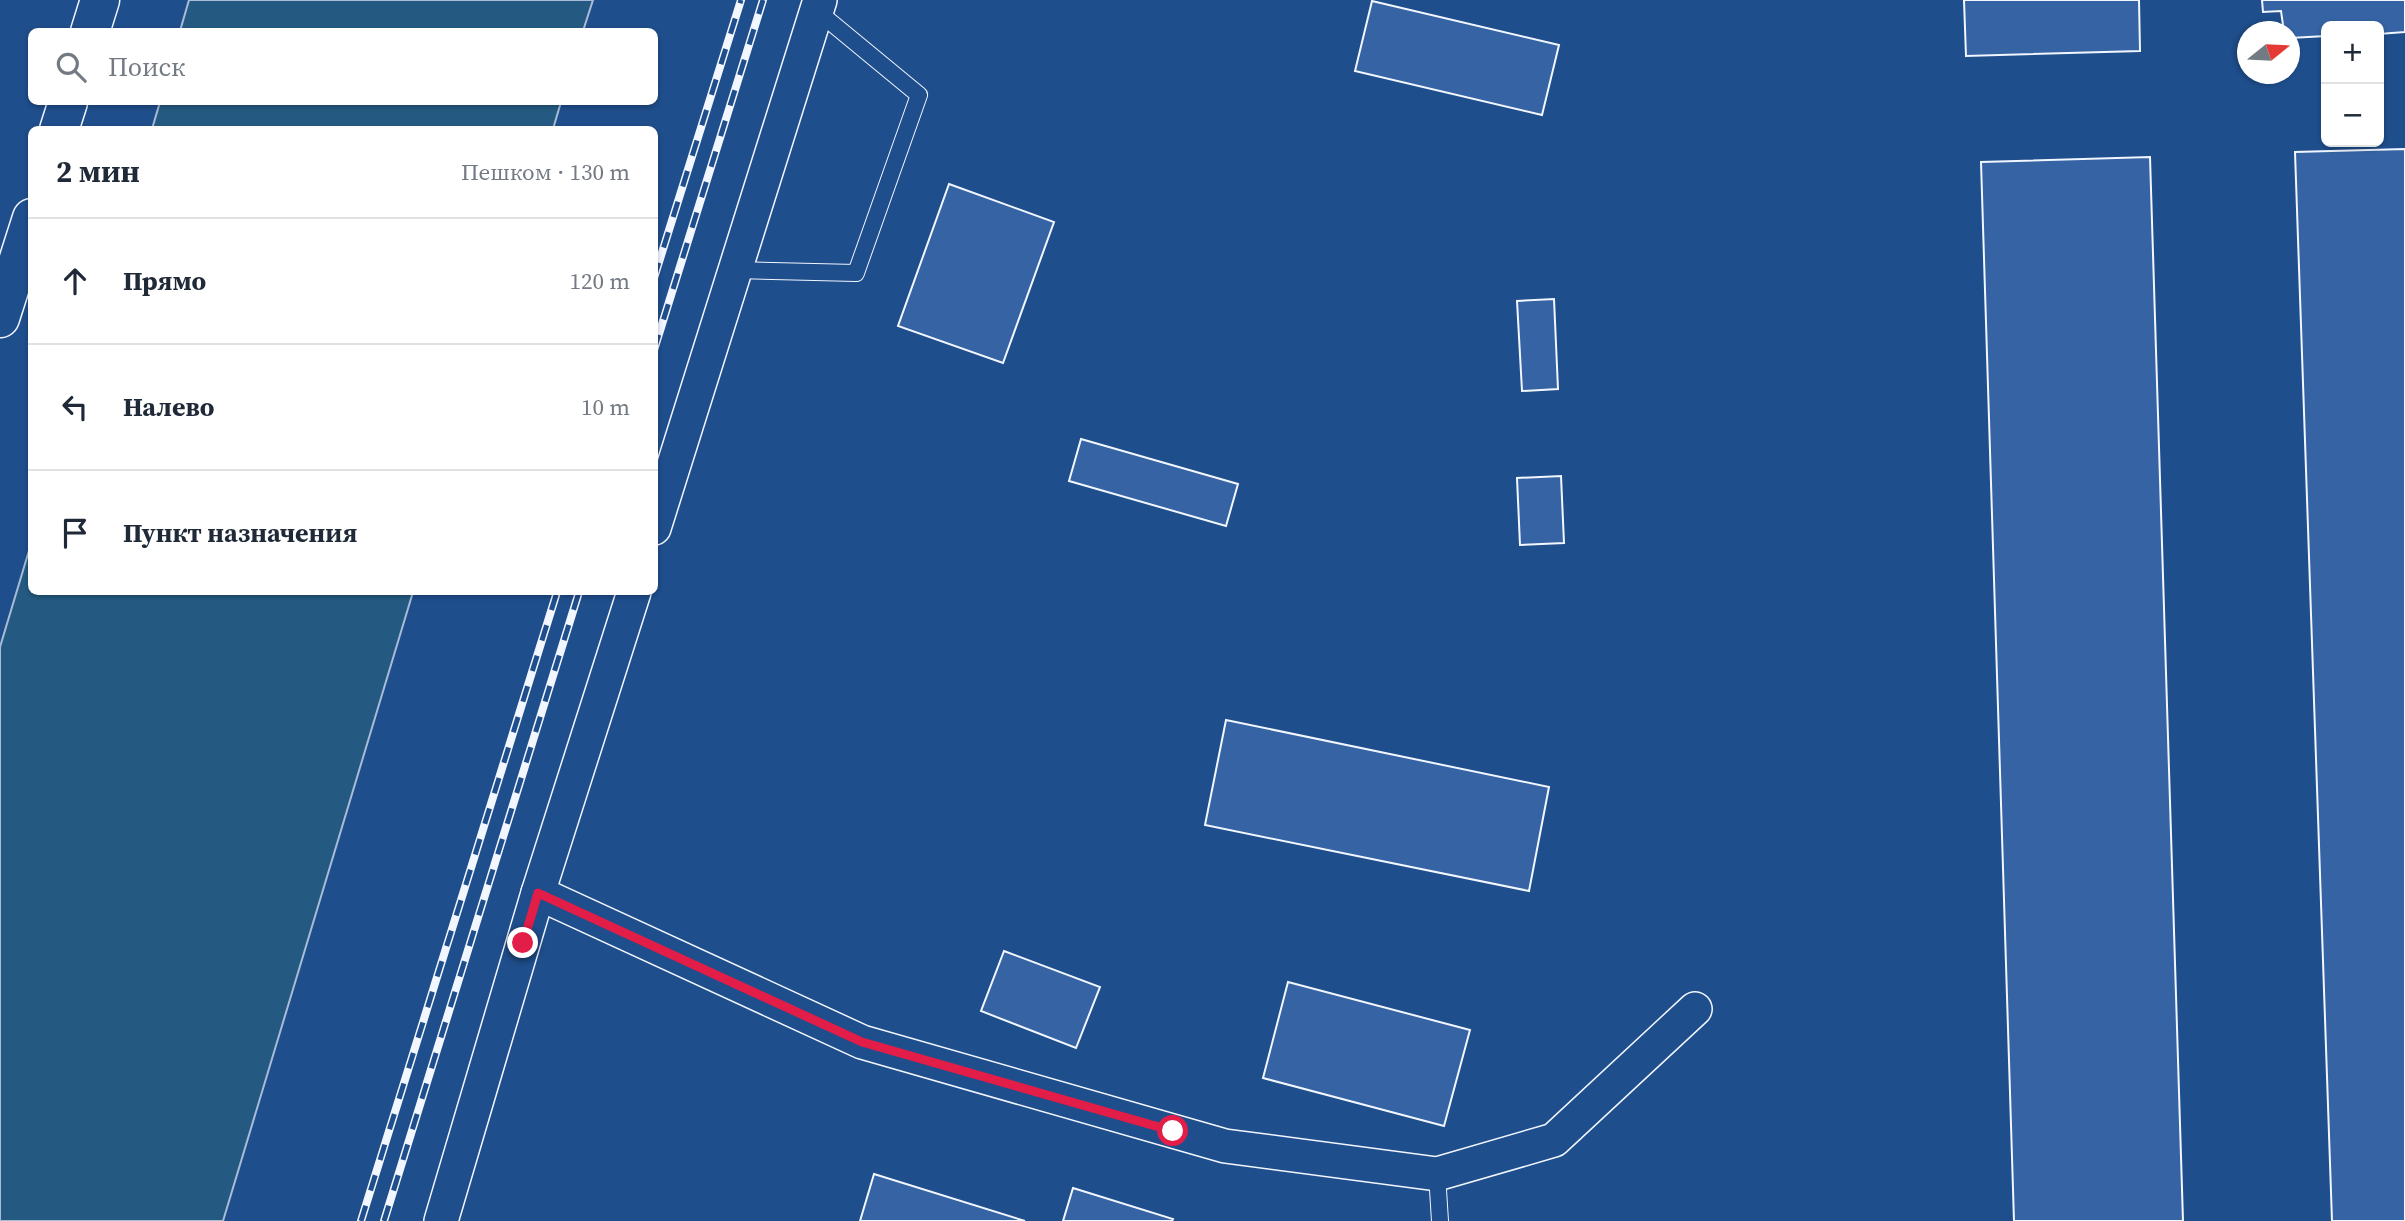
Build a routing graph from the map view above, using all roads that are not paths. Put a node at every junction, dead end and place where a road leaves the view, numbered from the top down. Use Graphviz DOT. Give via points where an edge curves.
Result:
graph roads {
  1 [pos="100,0"];
  2 [pos="818,5"];
  3 [pos="91,28"];
  4 [pos="67,105"];
  5 [pos="60,126"];
  6 [pos="28,230"];
  7 [pos="737,270"];
  8 [pos="0,318"];
  9 [pos="658,516"];
  10 [pos="633,595"];
  11 [pos="538,893"];
  12 [pos="1695,1009"];
  13 [pos="1437,1174"];
  14 [pos="441,1221"];
  15 [pos="1440,1221"];
  1 -- 3 [label="main road"];
  2 -- 7 [label="street"];
  2 -- 7 [label="lane" via="919,95 856,272"];
  4 -- 5 [label="main road"];
  6 -- 8 [label="main road"];
  7 -- 9 [label="street"];
  10 -- 11 [label="street"];
  11 -- 13 [label="street" via="862,1042 1225,1146"];
  11 -- 14 [label="street"];
  12 -- 13 [label="street" via="1554,1140"];
  13 -- 15 [label="lane"];
}
